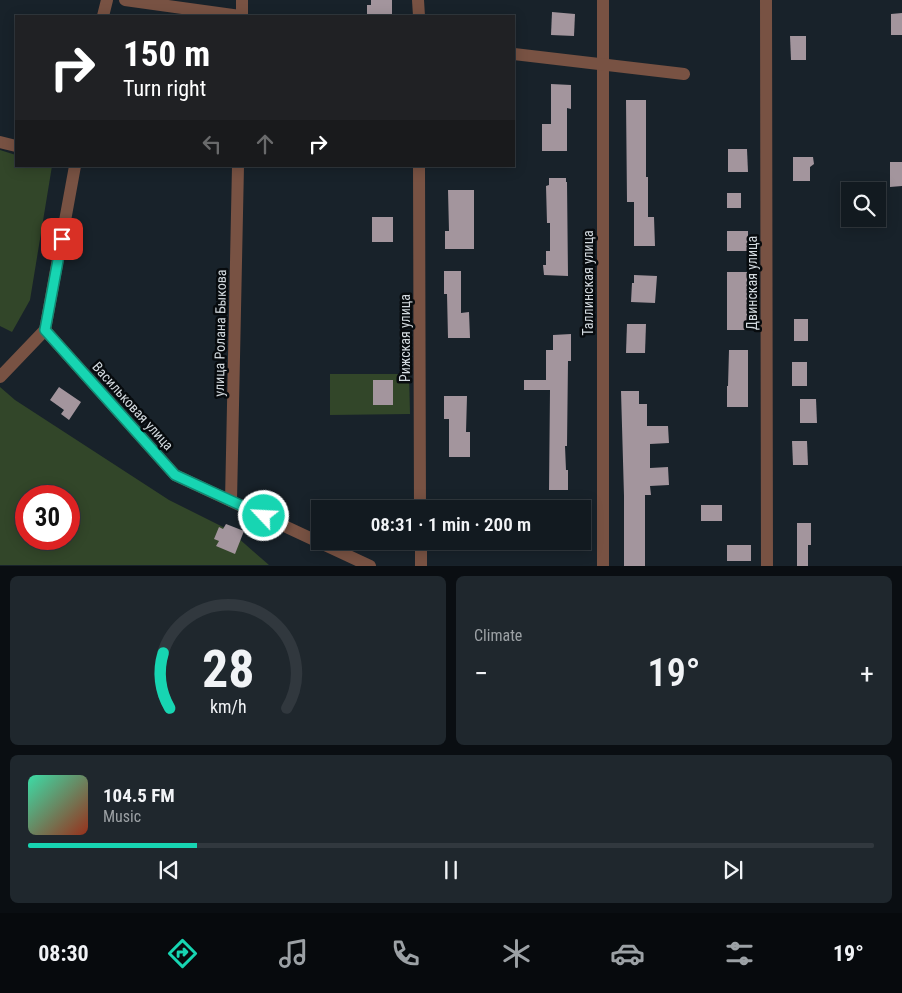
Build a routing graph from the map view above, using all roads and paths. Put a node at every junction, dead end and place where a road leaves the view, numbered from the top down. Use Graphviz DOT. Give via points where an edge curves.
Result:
graph roads {
  1 [pos="107,0"];
  2 [pos="126,0"];
  3 [pos="242,0"];
  4 [pos="418,0"];
  5 [pos="603,0"];
  6 [pos="766,0"];
  7 [pos="104,15"];
  8 [pos="234,15"];
  9 [pos="241,15"];
  10 [pos="418,15"];
  11 [pos="515,54"];
  12 [pos="603,65"];
  13 [pos="684,74"];
  14 [pos="0,142"];
  15 [pos="15,146"];
  16 [pos="75,167"];
  17 [pos="238,167"];
  18 [pos="419,167"];
  19 [pos="45,330"];
  20 [pos="0,377"];
  21 [pos="420,500"];
  22 [pos="231,501"];
  23 [pos="420,550"];
  24 [pos="346,560"];
  25 [pos="370,566"];
  26 [pos="421,566"];
  27 [pos="604,566"];
  28 [pos="767,566"];
  1 -- 7 [label="street"];
  2 -- 8 [label="street"];
  3 -- 9 [label="street"];
  4 -- 10 [label="street"];
  5 -- 12 [label="street, Таллинская улица"];
  6 -- 28 [label="street, Двинская улица"];
  11 -- 12 [label="street"];
  12 -- 13 [label="street"];
  12 -- 27 [label="street, Таллинская улица"];
  14 -- 15 [label="street"];
  16 -- 19 [label="street"];
  17 -- 22 [label="street, улица Ролана Быкова"];
  18 -- 21 [label="street, Рижская улица"];
  19 -- 20 [label="street"];
  19 -- 22 [label="street, Васильковая улица" via="175,475"];
  22 -- 24 [label="street, Васильковая улица"];
  23 -- 26 [label="street"];
  24 -- 25 [label="street, Васильковая улица"];
}
